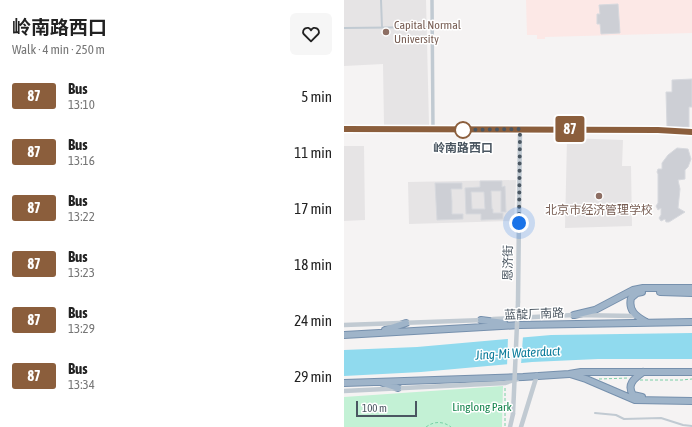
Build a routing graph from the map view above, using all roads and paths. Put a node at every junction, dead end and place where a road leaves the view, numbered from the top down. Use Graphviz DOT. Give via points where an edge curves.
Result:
graph roads {
  1 [pos="381,0"];
  2 [pos="432,0"];
  3 [pos="382,27"];
  4 [pos="432,27"];
  5 [pos="344,28"];
  6 [pos="344,129"];
  7 [pos="520,129"];
  8 [pos="434,130"];
  9 [pos="692,132"];
  10 [pos="692,288"];
  11 [pos="692,292"];
  12 [pos="574,315"];
  13 [pos="636,316"];
  14 [pos="481,320"];
  15 [pos="646,322"];
  16 [pos="692,322"];
  17 [pos="406,323"];
  18 [pos="344,325"];
  19 [pos="520,325"];
  20 [pos="378,333"];
  21 [pos="344,334"];
  22 [pos="643,372"];
  23 [pos="692,372"];
  24 [pos="569,374"];
  25 [pos="537,375"];
  26 [pos="523,376"];
  27 [pos="380,382"];
  28 [pos="505,383"];
  29 [pos="344,384"];
  30 [pos="398,388"];
  31 [pos="344,391"];
  32 [pos="692,398"];
  33 [pos="692,401"];
  34 [pos="595,413"];
  35 [pos="513,414"];
  36 [pos="692,426"];
  37 [pos="426,427"];
  38 [pos="451,427"];
  39 [pos="505,427"];
  40 [pos="510,427"];
  41 [pos="514,427"];
  42 [pos="521,427"];
  1 -- 3 [label="lane"];
  2 -- 4 [label="street"];
  3 -- 4 [label="lane"];
  3 -- 5 [label="lane"];
  4 -- 8 [label="street"];
  6 -- 8 [label="street"];
  7 -- 8 [label="street"];
  7 -- 9 [label="street"];
  7 -- 35 [label="street, 恩济街, bridge" via="518,302"];
  10 -- 12 [label="highway" via="633,290 603,308"];
  11 -- 13 [label="highway" via="637,293 630,302"];
  12 -- 13 [label="street, 蓝靛厂南路"];
  12 -- 14 [label="street, 蓝靛厂南路"];
  13 -- 15 [label="highway"];
  14 -- 17 [label="street, 蓝靛厂南路"];
  14 -- 19 [label="highway"];
  15 -- 16 [label="highway, 蓝靛厂南路"];
  15 -- 19 [label="highway, 蓝靛厂南路"];
  17 -- 18 [label="street, 蓝靛厂南路"];
  17 -- 20 [label="highway"];
  19 -- 20 [label="highway, 蓝靛厂南路"];
  20 -- 21 [label="highway, 蓝靛厂南路"];
  22 -- 23 [label="highway"];
  22 -- 24 [label="highway"];
  22 -- 32 [label="highway" via="631,383 631,392 636,396"];
  24 -- 25 [label="highway"];
  24 -- 33 [label="highway" via="635,400"];
  25 -- 26 [label="highway"];
  25 -- 42 [label="street"];
  26 -- 27 [label="highway"];
  26 -- 28 [label="street"];
  27 -- 29 [label="highway"];
  27 -- 30 [label="highway"];
  28 -- 30 [label="street"];
  28 -- 39 [label="path"];
  30 -- 31 [label="street"];
  34 -- 36 [label="lane" via="616,415 624,419 661,418"];
  35 -- 40 [label="street"];
  35 -- 41 [label="street"];
  37 -- 38 [label="path" via="442,423"];
}
